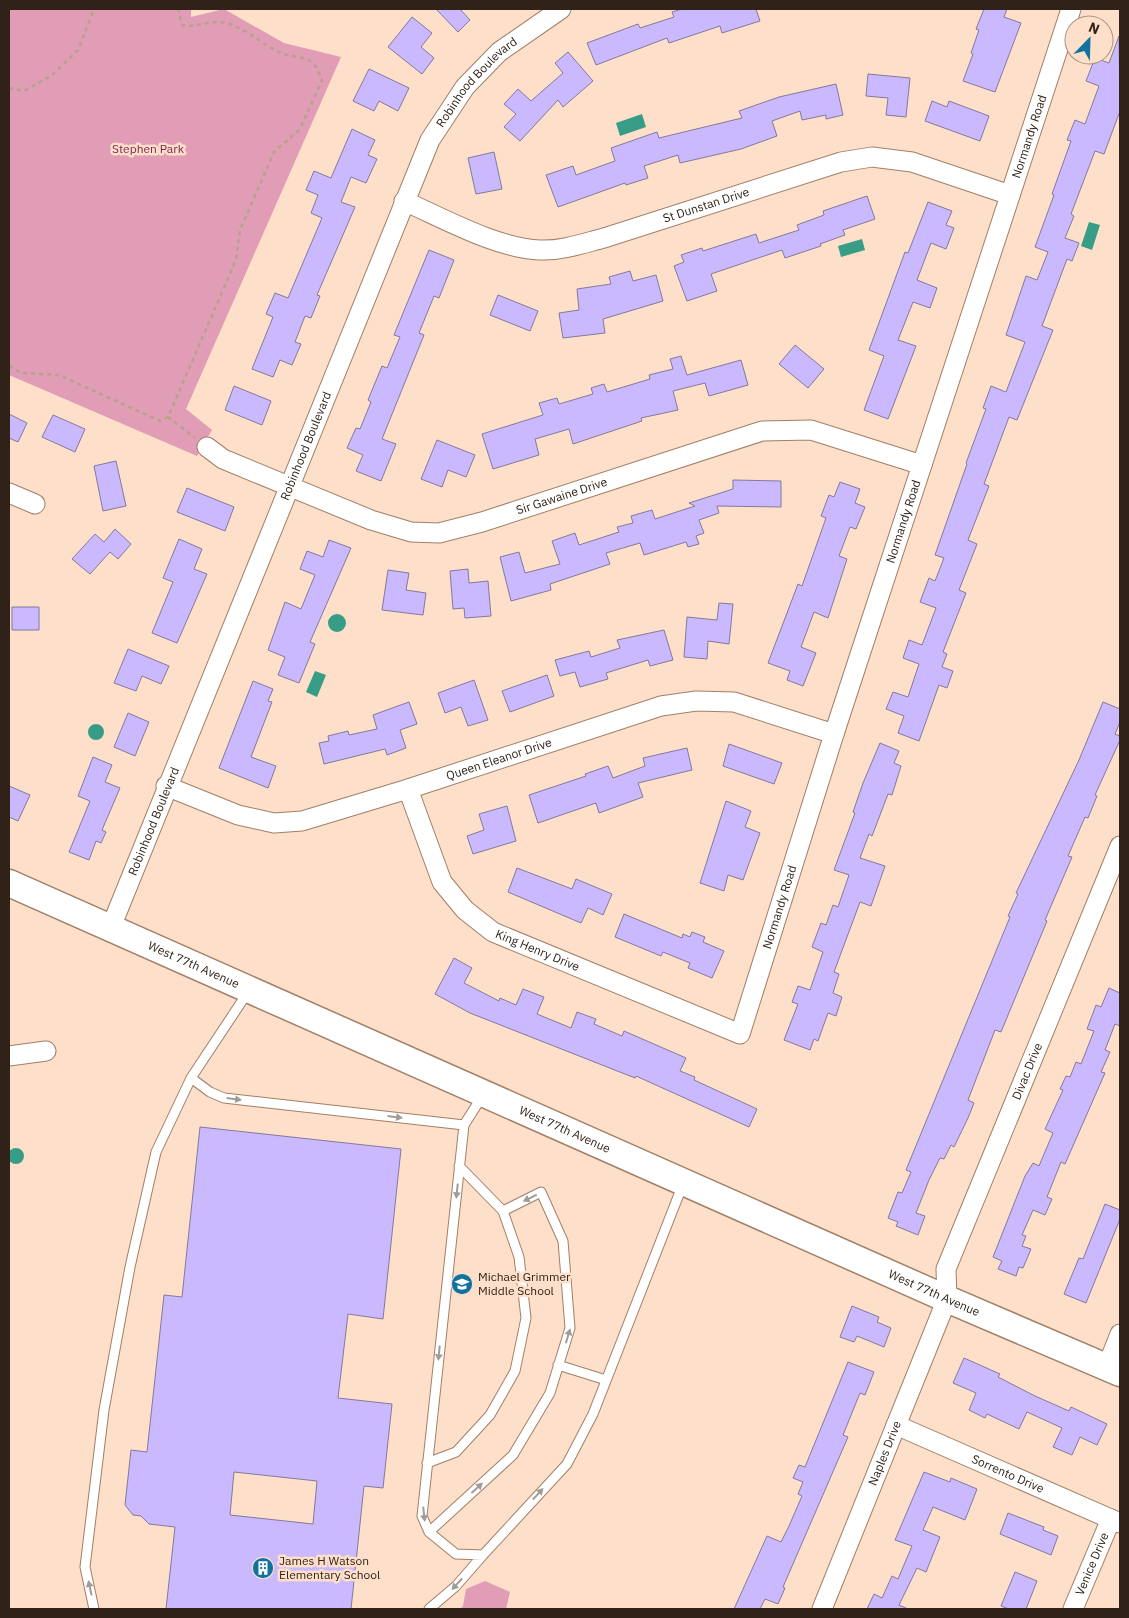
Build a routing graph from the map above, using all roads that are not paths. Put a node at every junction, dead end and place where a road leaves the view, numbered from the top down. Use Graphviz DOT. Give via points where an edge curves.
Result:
graph roads {
  1 [pos="561,9"];
  2 [pos="1071,9"];
  3 [pos="1010,195"];
  4 [pos="404,201"];
  5 [pos="207,447"];
  6 [pos="922,465"];
  7 [pos="288,487"];
  8 [pos="9,493"];
  9 [pos="35,504"];
  10 [pos="834,734"];
  11 [pos="166,786"];
  12 [pos="408,789"];
  13 [pos="1120,846"];
  14 [pos="9,883"];
  15 [pos="111,927"];
  16 [pos="250,989"];
  17 [pos="740,1034"];
  18 [pos="46,1051"];
  19 [pos="9,1056"];
  20 [pos="191,1078"];
  21 [pos="484,1093"];
  22 [pos="464,1125"];
  23 [pos="459,1166"];
  24 [pos="684,1182"];
  25 [pos="503,1211"];
  26 [pos="947,1299"];
  27 [pos="1120,1334"];
  28 [pos="558,1366"];
  29 [pos="1113,1370"];
  30 [pos="606,1380"];
  31 [pos="896,1425"];
  32 [pos="428,1462"];
  33 [pos="1116,1521"];
  34 [pos="428,1532"];
  35 [pos="482,1555"];
  36 [pos="94,1609"];
  37 [pos="429,1609"];
  38 [pos="822,1609"];
  39 [pos="1074,1609"];
  1 -- 4 [label="street, Robinhood Boulevard" via="499,52 465,87 430,140"];
  2 -- 3 [label="street, Normandy Road"];
  3 -- 4 [label="street, St Dunstan Drive" via="912,162 872,157 841,162 604,238 541,250 495,240"];
  3 -- 6 [label="street, Normandy Road"];
  4 -- 7 [label="street, Robinhood Boulevard"];
  5 -- 7 [label="street, Sir Gawaine Drive" via="223,459"];
  6 -- 7 [label="street, Sir Gawaine Drive" via="811,430 762,430 482,522 439,533 411,532 371,520"];
  6 -- 10 [label="street, Normandy Road"];
  7 -- 11 [label="street, Robinhood Boulevard"];
  8 -- 9 [label="street"];
  10 -- 12 [label="street, Queen Eleanor Drive" via="734,702 696,701 661,706"];
  10 -- 17 [label="street, Normandy Road"];
  11 -- 12 [label="street, Queen Eleanor Drive" via="238,815 274,823 302,821"];
  11 -- 15 [label="street, Robinhood Boulevard"];
  12 -- 17 [label="street, King Henry Drive" via="442,882 465,910 494,932"];
  13 -- 26 [label="street, Divac Drive" via="946,1269"];
  14 -- 15 [label="street, West 77th Avenue"];
  15 -- 16 [label="street, West 77th Avenue"];
  16 -- 20 [label="lane"];
  16 -- 21 [label="street, West 77th Avenue"];
  18 -- 19 [label="street"];
  20 -- 22 [label="lane, one-way" via="224,1098"];
  36 -- 20 [label="lane, one-way" via="85,1566 104,1410 130,1267 156,1152"];
  21 -- 22 [label="lane"];
  21 -- 24 [label="street, West 77th Avenue"];
  22 -- 23 [label="lane"];
  23 -- 25 [label="lane"];
  23 -- 32 [label="lane, one-way"];
  24 -- 26 [label="street, West 77th Avenue"];
  24 -- 30 [label="lane"];
  28 -- 25 [label="lane, one-way" via="570,1328 563,1241 541,1192"];
  25 -- 32 [label="lane" via="519,1258 526,1318 515,1371 490,1415 456,1452"];
  26 -- 29 [label="street, West 77th Avenue"];
  26 -- 31 [label="street, Naples Drive"];
  27 -- 29 [label="street"];
  28 -- 30 [label="lane"];
  34 -- 28 [label="lane, one-way" via="513,1456 550,1393"];
  35 -- 30 [label="lane, one-way" via="566,1464 594,1414"];
  31 -- 33 [label="street, Sorrento Drive"];
  31 -- 38 [label="street, Naples Drive"];
  32 -- 34 [label="lane, one-way" via="422,1516"];
  33 -- 39 [label="street, Venice Drive"];
  34 -- 35 [label="lane" via="456,1554"];
  35 -- 37 [label="lane, one-way" via="456,1586"];
}
